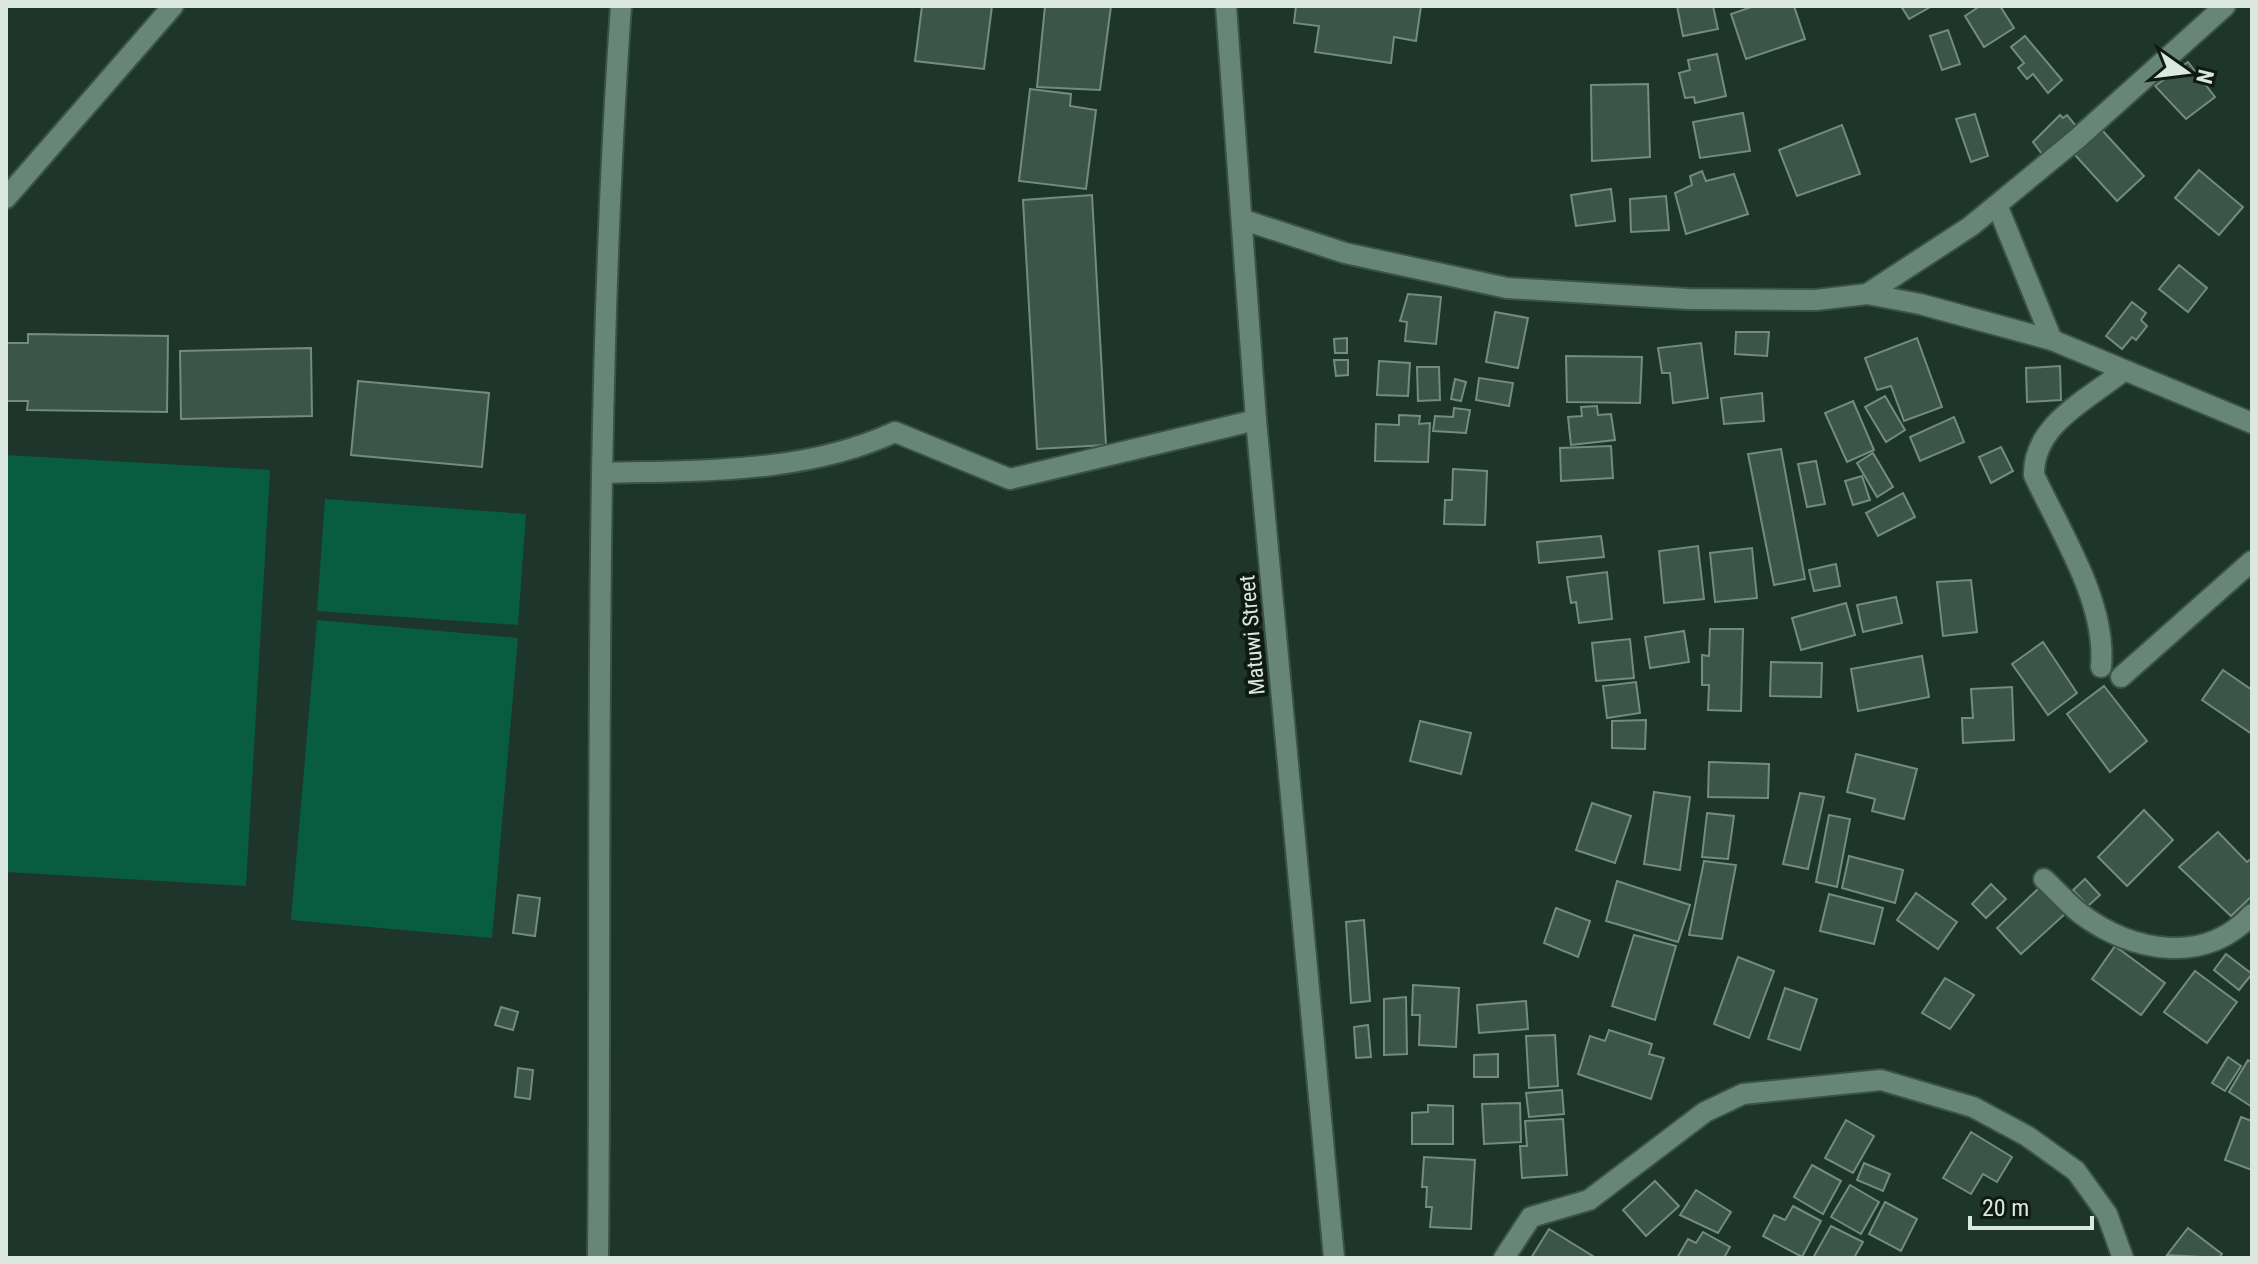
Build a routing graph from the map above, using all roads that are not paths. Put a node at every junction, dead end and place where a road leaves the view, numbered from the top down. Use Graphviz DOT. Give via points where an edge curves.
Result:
graph roads {
  1 [pos="173,6"];
  2 [pos="621,6"];
  3 [pos="1226,6"];
  4 [pos="2225,6"];
  5 [pos="6,198"];
  6 [pos="1997,205"];
  7 [pos="1244,220"];
  8 [pos="1867,294"];
  9 [pos="2052,340"];
  10 [pos="2122,372"];
  11 [pos="1256,420"];
  12 [pos="2252,423"];
  13 [pos="604,473"];
  14 [pos="2252,561"];
  15 [pos="2101,667"];
  16 [pos="2121,677"];
  17 [pos="2044,879"];
  18 [pos="2252,914"];
  19 [pos="598,1258"];
  20 [pos="1334,1258"];
  21 [pos="1504,1258"];
  22 [pos="2123,1258"];
  1 -- 5 [label="street"];
  2 -- 13 [label="street"];
  3 -- 7 [label="street, Matuwi Street"];
  4 -- 6 [label="street"];
  6 -- 8 [label="street"];
  6 -- 9 [label="street"];
  7 -- 8 [label="street" via="1345,253 1507,288 1688,299 1816,300"];
  7 -- 11 [label="street, Matuwi Street"];
  8 -- 9 [label="street"];
  9 -- 10 [label="street"];
  10 -- 12 [label="street"];
  10 -- 15 [label="street" via="2053,426 2034,457 2034,475 2098,613 2104,640"];
  11 -- 13 [label="street" via="1010,479 895,432 858,449 815,459 734,469"];
  11 -- 20 [label="street, Matuwi Street"];
  13 -- 19 [label="street"];
  14 -- 16 [label="street"];
  17 -- 18 [label="street" via="2081,914 2125,938 2165,950 2208,945"];
  21 -- 22 [label="street" via="1531,1217 1589,1200 1705,1112 1743,1094 1881,1080 1973,1107 2076,1171 2107,1214"];
}
